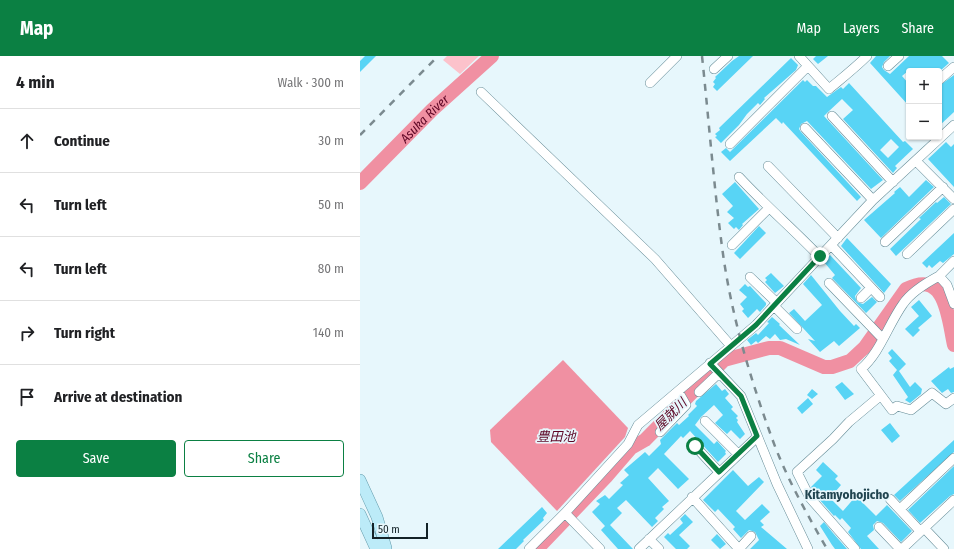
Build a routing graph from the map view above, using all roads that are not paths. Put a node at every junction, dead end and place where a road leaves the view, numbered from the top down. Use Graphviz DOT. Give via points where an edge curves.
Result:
graph roads {
  1 [pos="677,56"];
  2 [pos="728,56"];
  3 [pos="799,56"];
  4 [pos="867,56"];
  5 [pos="899,56"];
  6 [pos="808,66"];
  7 [pos="888,66"];
  8 [pos="954,66"];
  9 [pos="714,69"];
  10 [pos="942,77"];
  11 [pos="650,83"];
  12 [pos="482,92"];
  13 [pos="832,116"];
  14 [pos="954,125"];
  15 [pos="805,128"];
  16 [pos="730,144"];
  17 [pos="916,160"];
  18 [pos="768,166"];
  19 [pos="739,177"];
  20 [pos="892,182"];
  21 [pos="943,187"];
  22 [pos="954,199"];
  23 [pos="872,200"];
  24 [pos="769,208"];
  25 [pos="954,209"];
  26 [pos="838,238"];
  27 [pos="885,242"];
  28 [pos="732,245"];
  29 [pos="830,245"];
  30 [pos="907,254"];
  31 [pos="820,256"];
  32 [pos="954,261"];
  33 [pos="750,276"];
  34 [pos="939,276"];
  35 [pos="829,283"];
  36 [pos="871,288"];
  37 [pos="880,297"];
  38 [pos="861,298"];
  39 [pos="775,304"];
  40 [pos="954,304"];
  41 [pos="797,329"];
  42 [pos="878,333"];
  43 [pos="731,346"];
  44 [pos="715,368"];
  45 [pos="699,392"];
  46 [pos="880,396"];
  47 [pos="682,398"];
  48 [pos="954,398"];
  49 [pos="705,421"];
  50 [pos="660,432"];
  51 [pos="757,436"];
  52 [pos="695,446"];
  53 [pos="738,454"];
  54 [pos="954,458"];
  55 [pos="719,472"];
  56 [pos="360,480"];
  57 [pos="360,491"];
  58 [pos="692,497"];
  59 [pos="890,499"];
  60 [pos="954,500"];
  61 [pos="900,509"];
  62 [pos="565,513"];
  63 [pos="360,514"];
  64 [pos="360,524"];
  65 [pos="879,527"];
  66 [pos="922,529"];
  67 [pos="369,535"];
  68 [pos="751,536"];
  69 [pos="649,539"];
  70 [pos="383,549"];
  71 [pos="529,549"];
  72 [pos="600,549"];
  73 [pos="639,549"];
  74 [pos="659,549"];
  75 [pos="739,549"];
  76 [pos="808,549"];
  77 [pos="855,549"];
  78 [pos="901,549"];
  79 [pos="944,549"];
  1 -- 11 [label="street"];
  2 -- 9 [label="street"];
  3 -- 6 [label="street"];
  4 -- 6 [label="street" via="829,89"];
  5 -- 7 [label="street"];
  6 -- 16 [label="street"];
  8 -- 10 [label="street"];
  12 -- 43 [label="street" via="655,259"];
  13 -- 20 [label="street"];
  14 -- 17 [label="street"];
  15 -- 23 [label="street"];
  17 -- 20 [label="street"];
  17 -- 21 [label="street"];
  18 -- 26 [label="street"];
  19 -- 24 [label="street"];
  20 -- 23 [label="street"];
  21 -- 22 [label="street"];
  21 -- 27 [label="street"];
  23 -- 26 [label="street"];
  24 -- 28 [label="street"];
  24 -- 31 [label="street" via="783,218"];
  25 -- 30 [label="street"];
  26 -- 29 [label="street"];
  29 -- 31 [label="street"];
  29 -- 36 [label="street"];
  31 -- 39 [label="street"];
  32 -- 34 [label="street"];
  33 -- 39 [label="street"];
  34 -- 40 [label="street" via="947,285"];
  34 -- 42 [label="street" via="925,284 903,304"];
  35 -- 42 [label="street"];
  36 -- 37 [label="street"];
  36 -- 38 [label="street"];
  39 -- 41 [label="street"];
  39 -- 43 [label="street"];
  42 -- 46 [label="street" via="877,350 861,369"];
  43 -- 44 [label="street"];
  44 -- 45 [label="street"];
  44 -- 47 [label="street"];
  44 -- 51 [label="street" via="741,396"];
  46 -- 48 [label="street" via="892,410 898,406 911,410 932,393 946,404"];
  46 -- 77 [label="street" via="797,472 810,498"];
  47 -- 50 [label="street" via="686,405"];
  47 -- 62 [label="street" via="638,425 628,444"];
  49 -- 53 [label="street"];
  51 -- 53 [label="street"];
  51 -- 76 [label="street"];
  52 -- 55 [label="street"];
  53 -- 55 [label="street"];
  54 -- 61 [label="street"];
  55 -- 58 [label="street"];
  56 -- 70 [label="main road" via="377,517"];
  57 -- 70 [label="main road"];
  58 -- 69 [label="street"];
  58 -- 75 [label="street"];
  59 -- 61 [label="street"];
  60 -- 66 [label="street"];
  61 -- 66 [label="street"];
  62 -- 71 [label="street"];
  62 -- 72 [label="street"];
  63 -- 67 [label="main road"];
  64 -- 67 [label="main road"];
  65 -- 78 [label="street"];
  66 -- 78 [label="street"];
  66 -- 79 [label="street"];
  67 -- 70 [label="main road"];
  68 -- 75 [label="street"];
  69 -- 73 [label="street"];
  69 -- 74 [label="street"];
}
